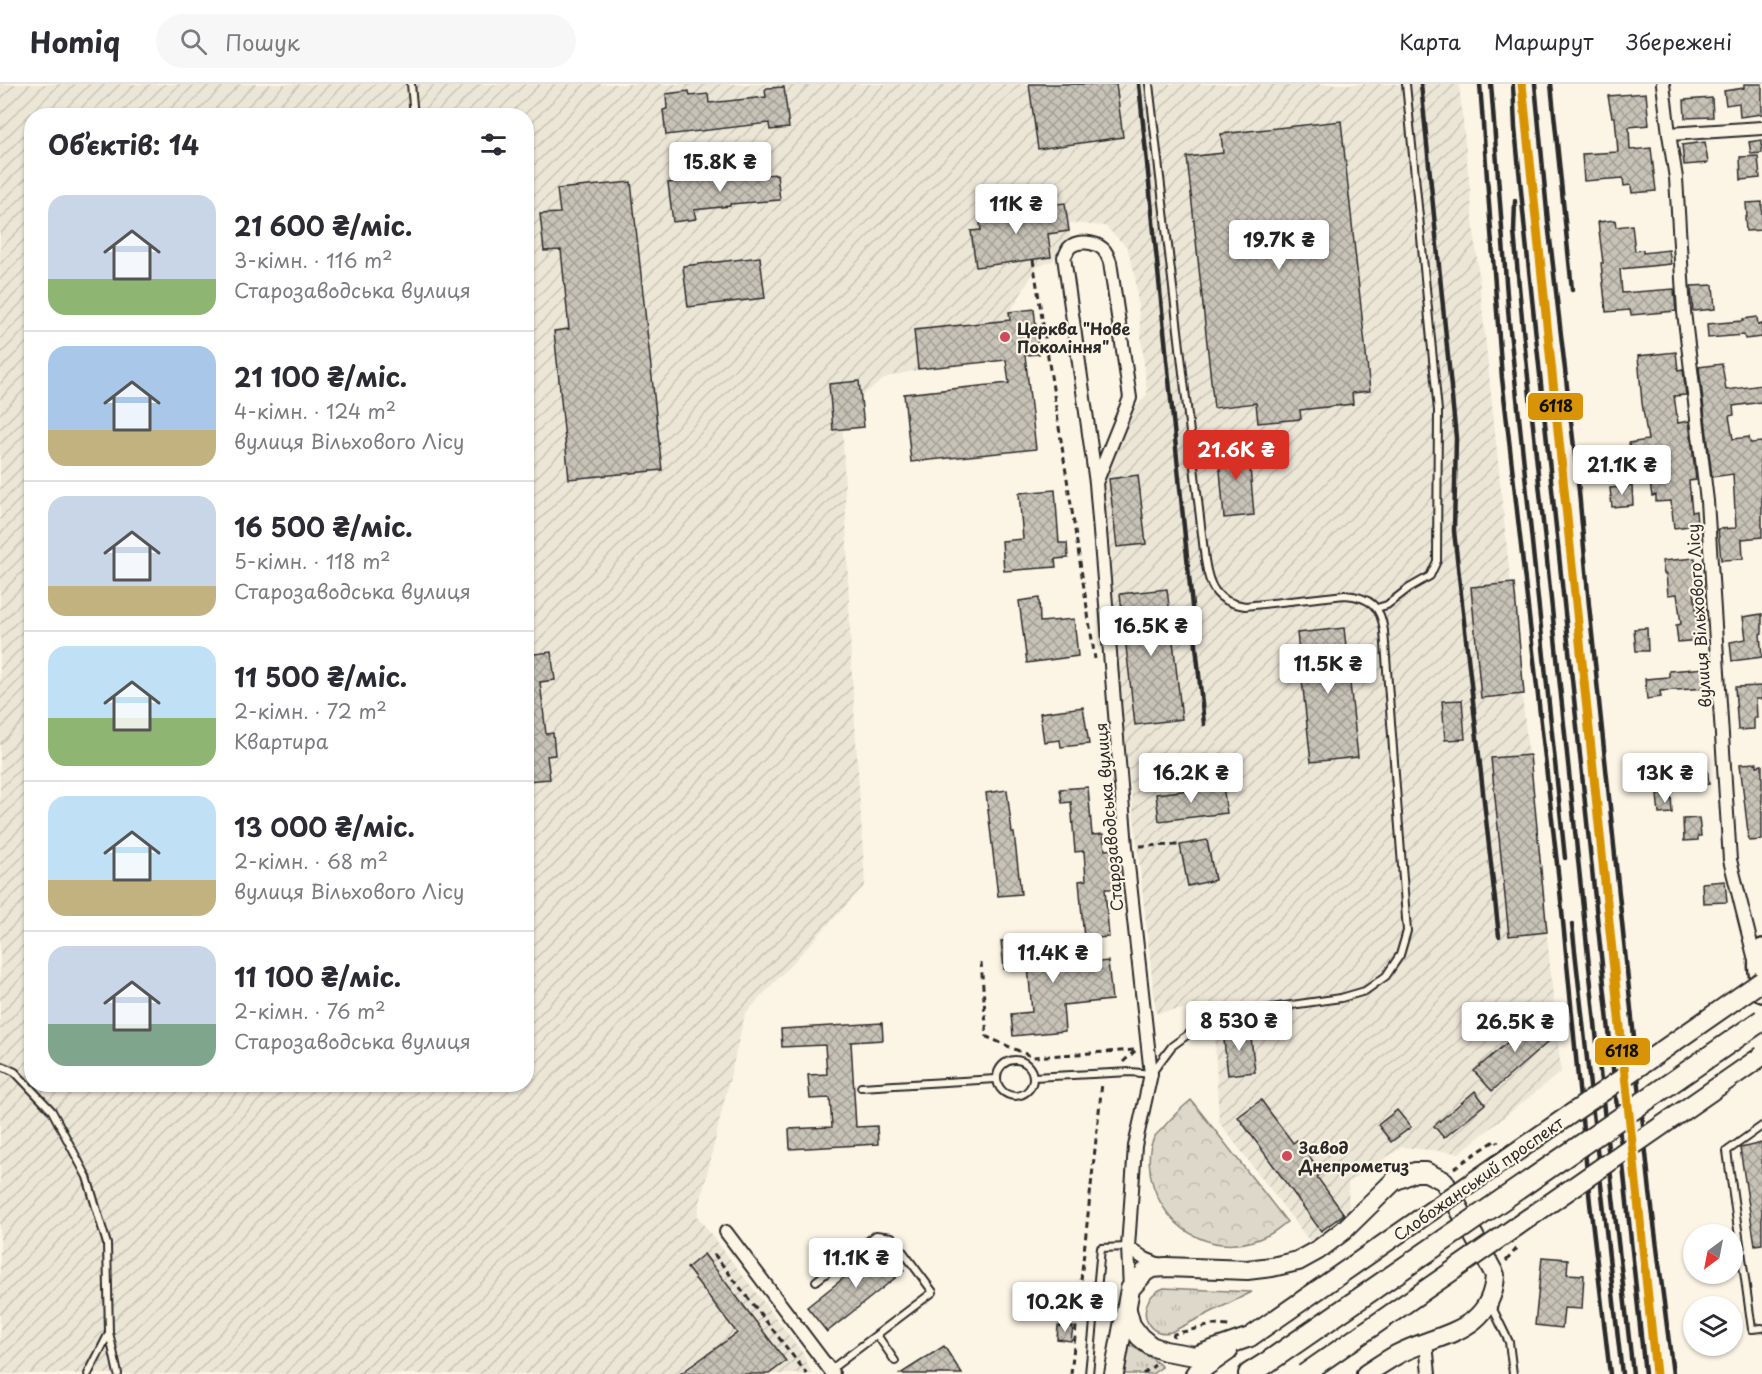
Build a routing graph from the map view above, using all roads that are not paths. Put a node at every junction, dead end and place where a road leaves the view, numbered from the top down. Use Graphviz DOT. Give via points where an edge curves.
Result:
graph roads {
  1 [pos="411,84"];
  2 [pos="1149,84"];
  3 [pos="1406,84"];
  4 [pos="1663,84"];
  5 [pos="413,108"];
  6 [pos="1762,128"];
  7 [pos="1669,134"];
  8 [pos="1096,483"];
  9 [pos="1377,608"];
  10 [pos="1762,947"];
  11 [pos="1759,972"];
  12 [pos="1762,994"];
  13 [pos="1762,1020"];
  14 [pos="1762,1056"];
  15 [pos="0,1065"];
  16 [pos="1151,1074"];
  17 [pos="1033,1077"];
  18 [pos="996,1079"];
  19 [pos="24,1081"];
  20 [pos="861,1087"];
  21 [pos="34,1092"];
  22 [pos="1762,1126"];
  23 [pos="726,1232"];
  24 [pos="1128,1247"];
  25 [pos="1166,1267"];
  26 [pos="816,1281"];
  27 [pos="1130,1289"];
  28 [pos="1489,1302"];
  29 [pos="1127,1310"];
  30 [pos="1762,1328"];
  31 [pos="109,1332"];
  32 [pos="877,1335"];
  33 [pos="1250,1336"];
  34 [pos="1426,1343"];
  35 [pos="895,1361"];
  36 [pos="1255,1371"];
  37 [pos="831,1372"];
  38 [pos="88,1374"];
  39 [pos="118,1374"];
  40 [pos="1089,1374"];
  41 [pos="1114,1374"];
  42 [pos="1195,1374"];
  43 [pos="1304,1374"];
  44 [pos="1366,1374"];
  45 [pos="1429,1374"];
  46 [pos="1513,1374"];
  1 -- 5 [label="lane"];
  2 -- 9 [label="lane" via="1209,582 1224,600 1245,606 1345,595 1368,600"];
  3 -- 9 [label="lane" via="1438,411 1437,561 1430,576"];
  4 -- 7 [label="street, вулиця Вільхового Лісу"];
  6 -- 7 [label="street"];
  7 -- 11 [label="street, вулиця Вільхового Лісу" via="1676,178 1684,312 1707,501 1730,860"];
  8 -- 8 [label="street, Старозаводська вулиця" via="1065,257 1069,248 1088,243 1102,249 1110,262 1130,398"];
  8 -- 16 [label="street, Старозаводська вулиця" via="1126,847"];
  9 -- 16 [label="lane" via="1384,631 1406,914 1407,931 1400,955 1386,976 1365,991 1234,1013 1201,1025 1173,1046"];
  10 -- 11 [label="street" via="1757,955"];
  11 -- 12 [label="street"];
  11 -- 33 [label="main road, Слобожанський проспект, bridge"];
  13 -- 36 [label="main road, Слобожанський проспект, bridge"];
  14 -- 43 [label="main road, bridge"];
  15 -- 19 [label="lane"];
  16 -- 17 [label="lane"];
  16 -- 24 [label="street, Старозаводська вулиця" via="1135,1146"];
  17 -- 18 [label="lane" via="1028,1065 1010,1060 1000,1067"];
  17 -- 18 [label="lane" via="1030,1089 1012,1097 1001,1091"];
  18 -- 20 [label="lane"];
  21 -- 31 [label="lane" via="52,1111 87,1177 107,1244"];
  22 -- 30 [label="lane" via="1726,1151 1752,1329"];
  23 -- 37 [label="street"];
  24 -- 25 [label="street"];
  24 -- 27 [label="street, Старозаводська вулиця"];
  24 -- 40 [label="lane" via="1101,1248"];
  25 -- 27 [label="main road" via="1145,1272"];
  25 -- 28 [label="main road" via="1246,1270 1298,1261 1343,1232 1395,1181 1415,1172 1426,1172 1444,1181 1495,1275"];
  26 -- 32 [label="lane" via="876,1235 892,1237 933,1293"];
  27 -- 29 [label="main road"];
  28 -- 34 [label="main road" via="1467,1326"];
  28 -- 46 [label="lane" via="1509,1342"];
  29 -- 33 [label="main road" via="1140,1337 1165,1351 1195,1356"];
  29 -- 41 [label="main road"];
  31 -- 38 [label="lane"];
  31 -- 39 [label="lane"];
  32 -- 35 [label="lane"];
  32 -- 37 [label="lane"];
  33 -- 42 [label="main road, Слобожанський проспект"];
  34 -- 44 [label="main road"];
  34 -- 45 [label="street"];
}
